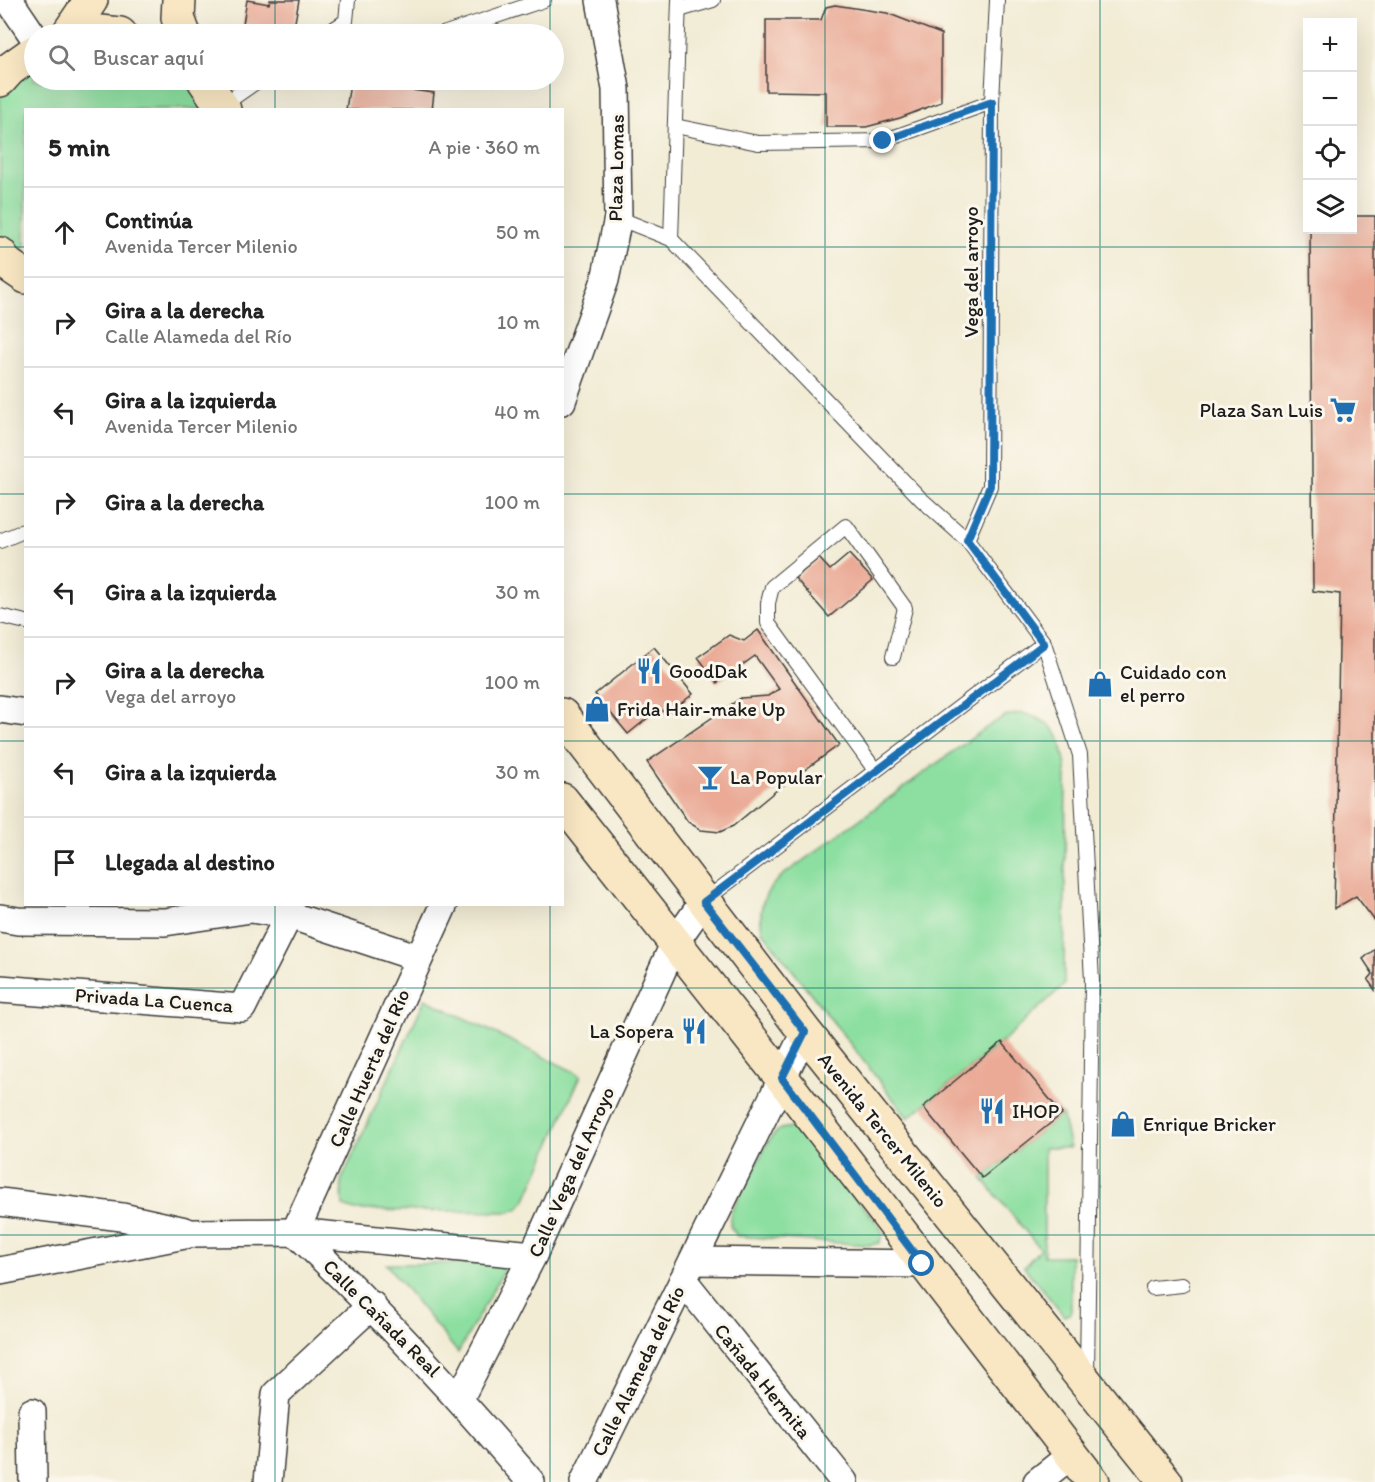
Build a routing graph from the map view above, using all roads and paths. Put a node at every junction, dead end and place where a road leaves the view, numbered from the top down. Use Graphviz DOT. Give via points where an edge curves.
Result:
graph roads {
  1 [pos="9,0"];
  2 [pos="91,0"];
  3 [pos="179,0"];
  4 [pos="348,0"];
  5 [pos="544,0"];
  6 [pos="600,0"];
  7 [pos="713,0"];
  8 [pos="997,0"];
  9 [pos="679,5"];
  10 [pos="25,24"];
  11 [pos="75,24"];
  12 [pos="180,24"];
  13 [pos="341,24"];
  14 [pos="473,24"];
  15 [pos="236,90"];
  16 [pos="217,98"];
  17 [pos="992,102"];
  18 [pos="675,126"];
  19 [pos="618,218"];
  20 [pos="671,240"];
  21 [pos="564,395"];
  22 [pos="24,531"];
  23 [pos="967,540"];
  24 [pos="0,541"];
  25 [pos="0,616"];
  26 [pos="24,622"];
  27 [pos="1044,644"];
  28 [pos="893,657"];
  29 [pos="0,710"];
  30 [pos="24,713"];
  31 [pos="564,718"];
  32 [pos="875,770"];
  33 [pos="564,803"];
  34 [pos="704,902"];
  35 [pos="443,906"];
  36 [pos="289,915"];
  37 [pos="0,918"];
  38 [pos="675,942"];
  39 [pos="419,957"];
  40 [pos="0,988"];
  41 [pos="805,1032"];
  42 [pos="782,1078"];
  43 [pos="0,1202"];
  44 [pos="295,1232"];
  45 [pos="195,1233"];
  46 [pos="533,1255"];
  47 [pos="922,1264"];
  48 [pos="688,1270"];
  49 [pos="0,1271"];
  50 [pos="1182,1285"];
  51 [pos="1153,1288"];
  52 [pos="372,1305"];
  53 [pos="1087,1386"];
  54 [pos="460,1398"];
  55 [pos="32,1412"];
  56 [pos="1071,1455"];
  57 [pos="33,1482"];
  58 [pos="268,1482"];
  59 [pos="531,1482"];
  60 [pos="584,1482"];
  61 [pos="844,1482"];
  62 [pos="1037,1482"];
  63 [pos="1093,1482"];
  64 [pos="1166,1482"];
  1 -- 10 [label="street"];
  2 -- 11 [label="street"];
  3 -- 12 [label="street"];
  4 -- 13 [label="lane" via="346,21"];
  5 -- 14 [label="lane"];
  6 -- 19 [label="street, Plaza Lomas" via="616,89"];
  7 -- 9 [label="lane"];
  8 -- 17 [label="lane, Vega del arroyo"];
  9 -- 18 [label="lane"];
  15 -- 16 [label="lane"];
  17 -- 18 [label="lane" via="883,141 758,143"];
  17 -- 23 [label="lane, Vega del arroyo" via="990,486"];
  18 -- 20 [label="lane"];
  19 -- 20 [label="lane"];
  19 -- 21 [label="street, Plaza Lomas" via="605,280"];
  20 -- 23 [label="lane" via="921,499"];
  22 -- 24 [label="lane"];
  23 -- 27 [label="lane"];
  25 -- 26 [label="lane"];
  27 -- 32 [label="lane"];
  27 -- 53 [label="lane" via="1080,755 1092,981"];
  28 -- 32 [label="lane" via="905,608 846,526 772,587 768,623"];
  29 -- 30 [label="street"];
  31 -- 34 [label="street, Avenida Tercer Milenio"];
  32 -- 34 [label="lane"];
  33 -- 38 [label="street"];
  34 -- 38 [label="street, Calle Vega del Arroyo"];
  34 -- 41 [label="street, Avenida Tercer Milenio"];
  35 -- 39 [label="street, Calle Huerta del Río"];
  36 -- 37 [label="street" via="251,909 165,922"];
  36 -- 39 [label="street"];
  36 -- 40 [label="street, Privada La Cuenca" via="242,1008"];
  38 -- 42 [label="street"];
  38 -- 46 [label="street, Calle Vega del Arroyo"];
  39 -- 44 [label="street, Calle Huerta del Río"];
  41 -- 42 [label="street, Calle Alameda del Río"];
  41 -- 53 [label="street, Avenida Tercer Milenio"];
  42 -- 47 [label="street"];
  42 -- 48 [label="street, Calle Alameda del Río"];
  43 -- 45 [label="street" via="122,1217"];
  44 -- 45 [label="street"];
  44 -- 46 [label="street"];
  44 -- 52 [label="street, Calle Cañada Real"];
  45 -- 49 [label="street"];
  46 -- 54 [label="street, Calle Vega del Arroyo"];
  47 -- 48 [label="street"];
  47 -- 56 [label="street"];
  48 -- 60 [label="street, Calle Alameda del Río"];
  48 -- 61 [label="street, Cañada Hermita"];
  50 -- 51 [label="lane"];
  52 -- 54 [label="street, Calle Cañada Real"];
  52 -- 58 [label="street" via="276,1394"];
  53 -- 64 [label="street, Avenida Tercer Milenio"];
  54 -- 59 [label="street, Calle Cañada Real"];
  55 -- 57 [label="street"];
  56 -- 62 [label="street"];
  56 -- 63 [label="street"];
}
